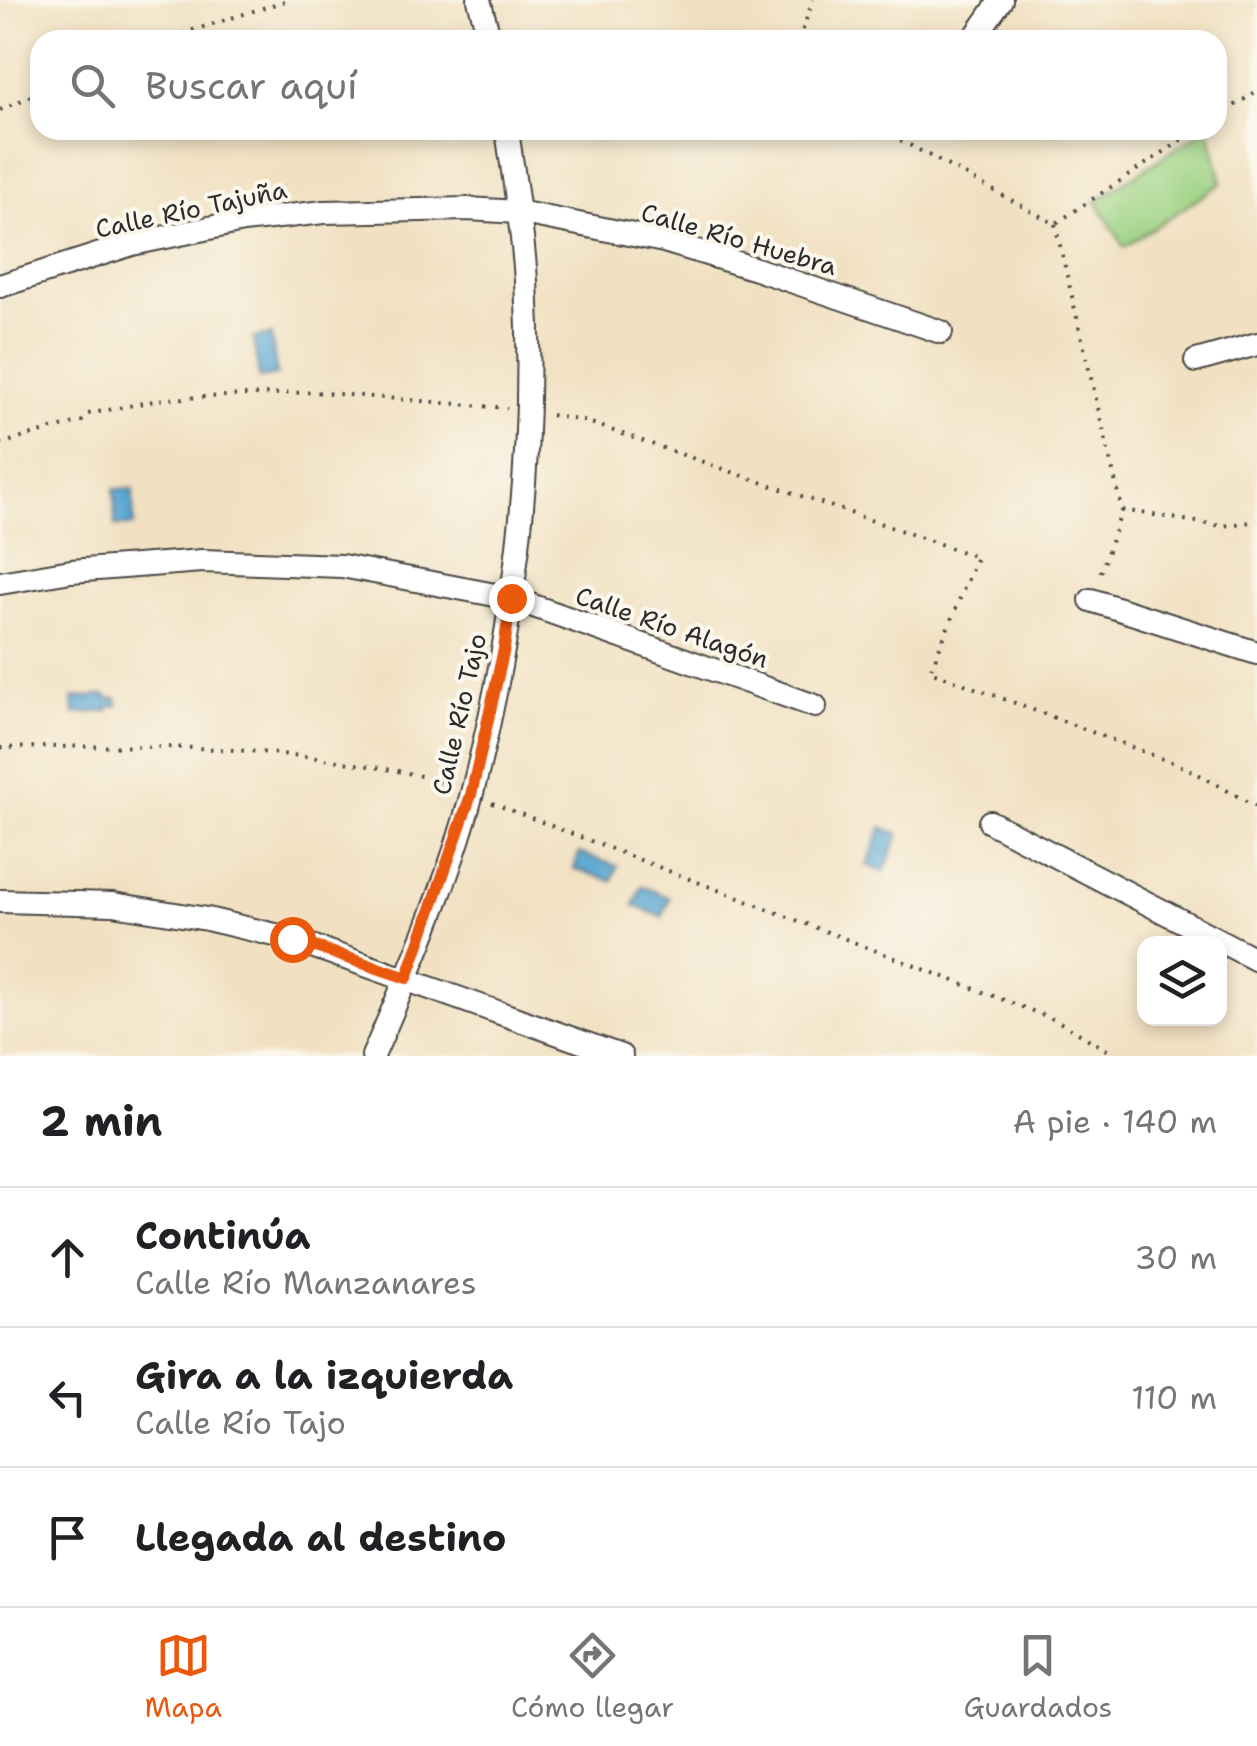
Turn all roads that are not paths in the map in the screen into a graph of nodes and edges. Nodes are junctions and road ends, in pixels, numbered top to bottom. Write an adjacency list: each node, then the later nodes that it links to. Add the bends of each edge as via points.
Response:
1 (479, 0): 3 (street)
2 (1001, 0): 4 (street)
3 (487, 30)
4 (980, 30)
5 (508, 140): 6 (street, Calle Río Tajo)
6 (518, 212): 7 (street, Calle Río Tajuña, via 324,212 242,221 132,244); 8 (street, Calle Río Huebra, via 664,241); 12 (street, Calle Río Tajo, via 527,411)
7 (0, 286)
8 (940, 332)
9 (1257, 344): 10 (street)
10 (1196, 360)
11 (0, 583): 12 (street, Calle Río Alagón, via 71,570 202,561 342,566)
12 (511, 598): 15 (street, Calle Río Alagón); 19 (street, Calle Río Tajo, via 471,795)
13 (1091, 600): 14 (street)
14 (1257, 653)
15 (815, 706)
16 (990, 822): 18 (street)
17 (0, 901): 19 (street, via 113,904 207,918)
18 (1257, 960)
19 (407, 978): 20 (street, Calle Río Tajo); 21 (street)
20 (372, 1056)
21 (622, 1056)

